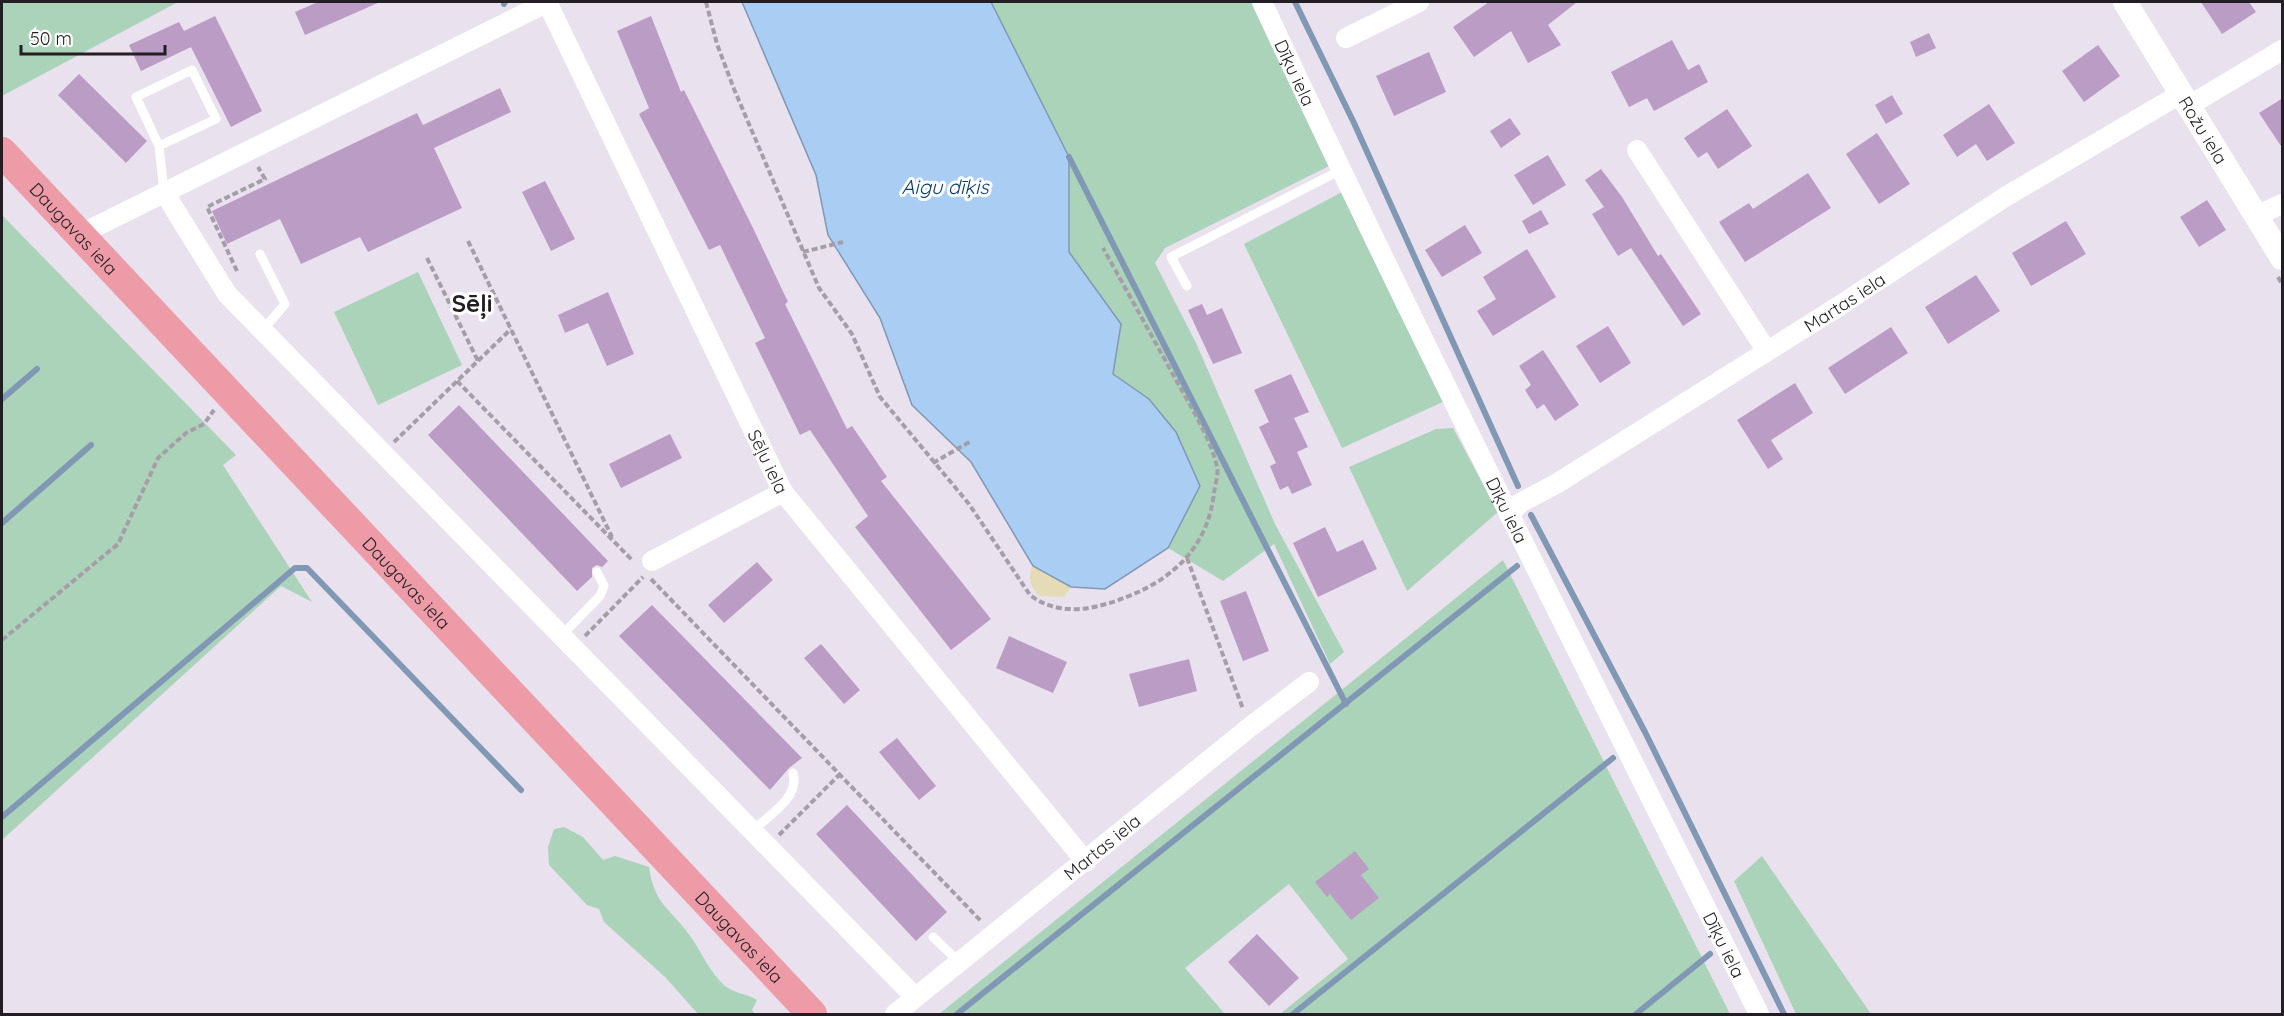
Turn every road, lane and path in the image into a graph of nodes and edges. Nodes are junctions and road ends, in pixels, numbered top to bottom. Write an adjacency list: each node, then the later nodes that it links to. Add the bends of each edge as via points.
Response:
1 (548, 2): 11 (street); 36 (street, Sēļu iela)
2 (706, 2): 21 (path, via 731,80)
3 (1262, 2): 13 (street, Dīķu iela)
4 (1419, 2): 6 (street)
5 (2125, 2): 8 (street, Rožu iela)
6 (1346, 38)
7 (2283, 50): 8 (street, Martas iela)
8 (2186, 99): 16 (street, Rožu iela); 29 (street, Martas iela, via 2005,197)
9 (159, 146): 9 (lane, via 216,119 192,70 136,97); 14 (lane)
10 (1637, 150): 29 (street)
11 (249, 151): 14 (street); 25 (path, via 265,179 207,207)
12 (2, 152): 17 (main road, Daugavas iela)
13 (1341, 170): 26 (lane, via 1172,257); 37 (street, Dīķu iela)
14 (164, 192): 17 (street); 28 (street, via 227,294)
15 (2283, 204): 16 (street)
16 (2256, 216): 24 (street, Rožu iela)
17 (81, 234): 32 (main road, Daugavas iela)
18 (468, 241): 27 (path)
19 (843, 242): 21 (path)
20 (1103, 248): 39 (path, via 1194,412 1218,468 1212,516)
21 (802, 252): 35 (path, via 819,288 852,334 880,397)
22 (260, 254): 28 (lane, via 285,304)
23 (427, 258): 30 (path)
24 (2283, 258)
25 (241, 280)
26 (1186, 286)
27 (511, 329): 30 (path); 38 (path)
28 (263, 330): 42 (street)
29 (1766, 350): 37 (street, Martas iela, via 1520,503)
30 (478, 361): 31 (path)
31 (457, 381): 34 (path); 38 (path)
32 (228, 391): 44 (path, via 204,424 186,433 158,458 118,544); 56 (main road, Daugavas iela)
33 (971, 441): 35 (path)
34 (394, 442)
35 (933, 463): 39 (path, via 969,504 1012,571 1039,602 1071,609 1097,607 1142,591 1173,572)
36 (783, 492): 40 (street); 51 (street, Sēļu iela)
37 (1509, 515): 58 (street, Dīķu iela)
38 (614, 542): 40 (path)
39 (1186, 558): 46 (path)
40 (645, 564)
41 (597, 572): 42 (lane, via 604,586 600,596)
42 (561, 636): 49 (street)
43 (584, 636): 48 (path, via 646,574)
44 (2, 640)
45 (1309, 682): 46 (street, Martas iela)
46 (1250, 727): 51 (street, Martas iela)
47 (793, 772): 49 (lane, via 796,783 792,794)
48 (841, 773): 50 (path); 52 (path)
49 (753, 831): 55 (street)
50 (778, 835)
51 (1086, 862): 52 (street, Martas iela)
52 (994, 934): 54 (street, Martas iela)
53 (933, 937): 54 (lane)
54 (959, 962): 55 (street, Martas iela)
55 (915, 997): 57 (street, Martas iela)
56 (812, 1014)
57 (895, 1014)
58 (1759, 1014)

